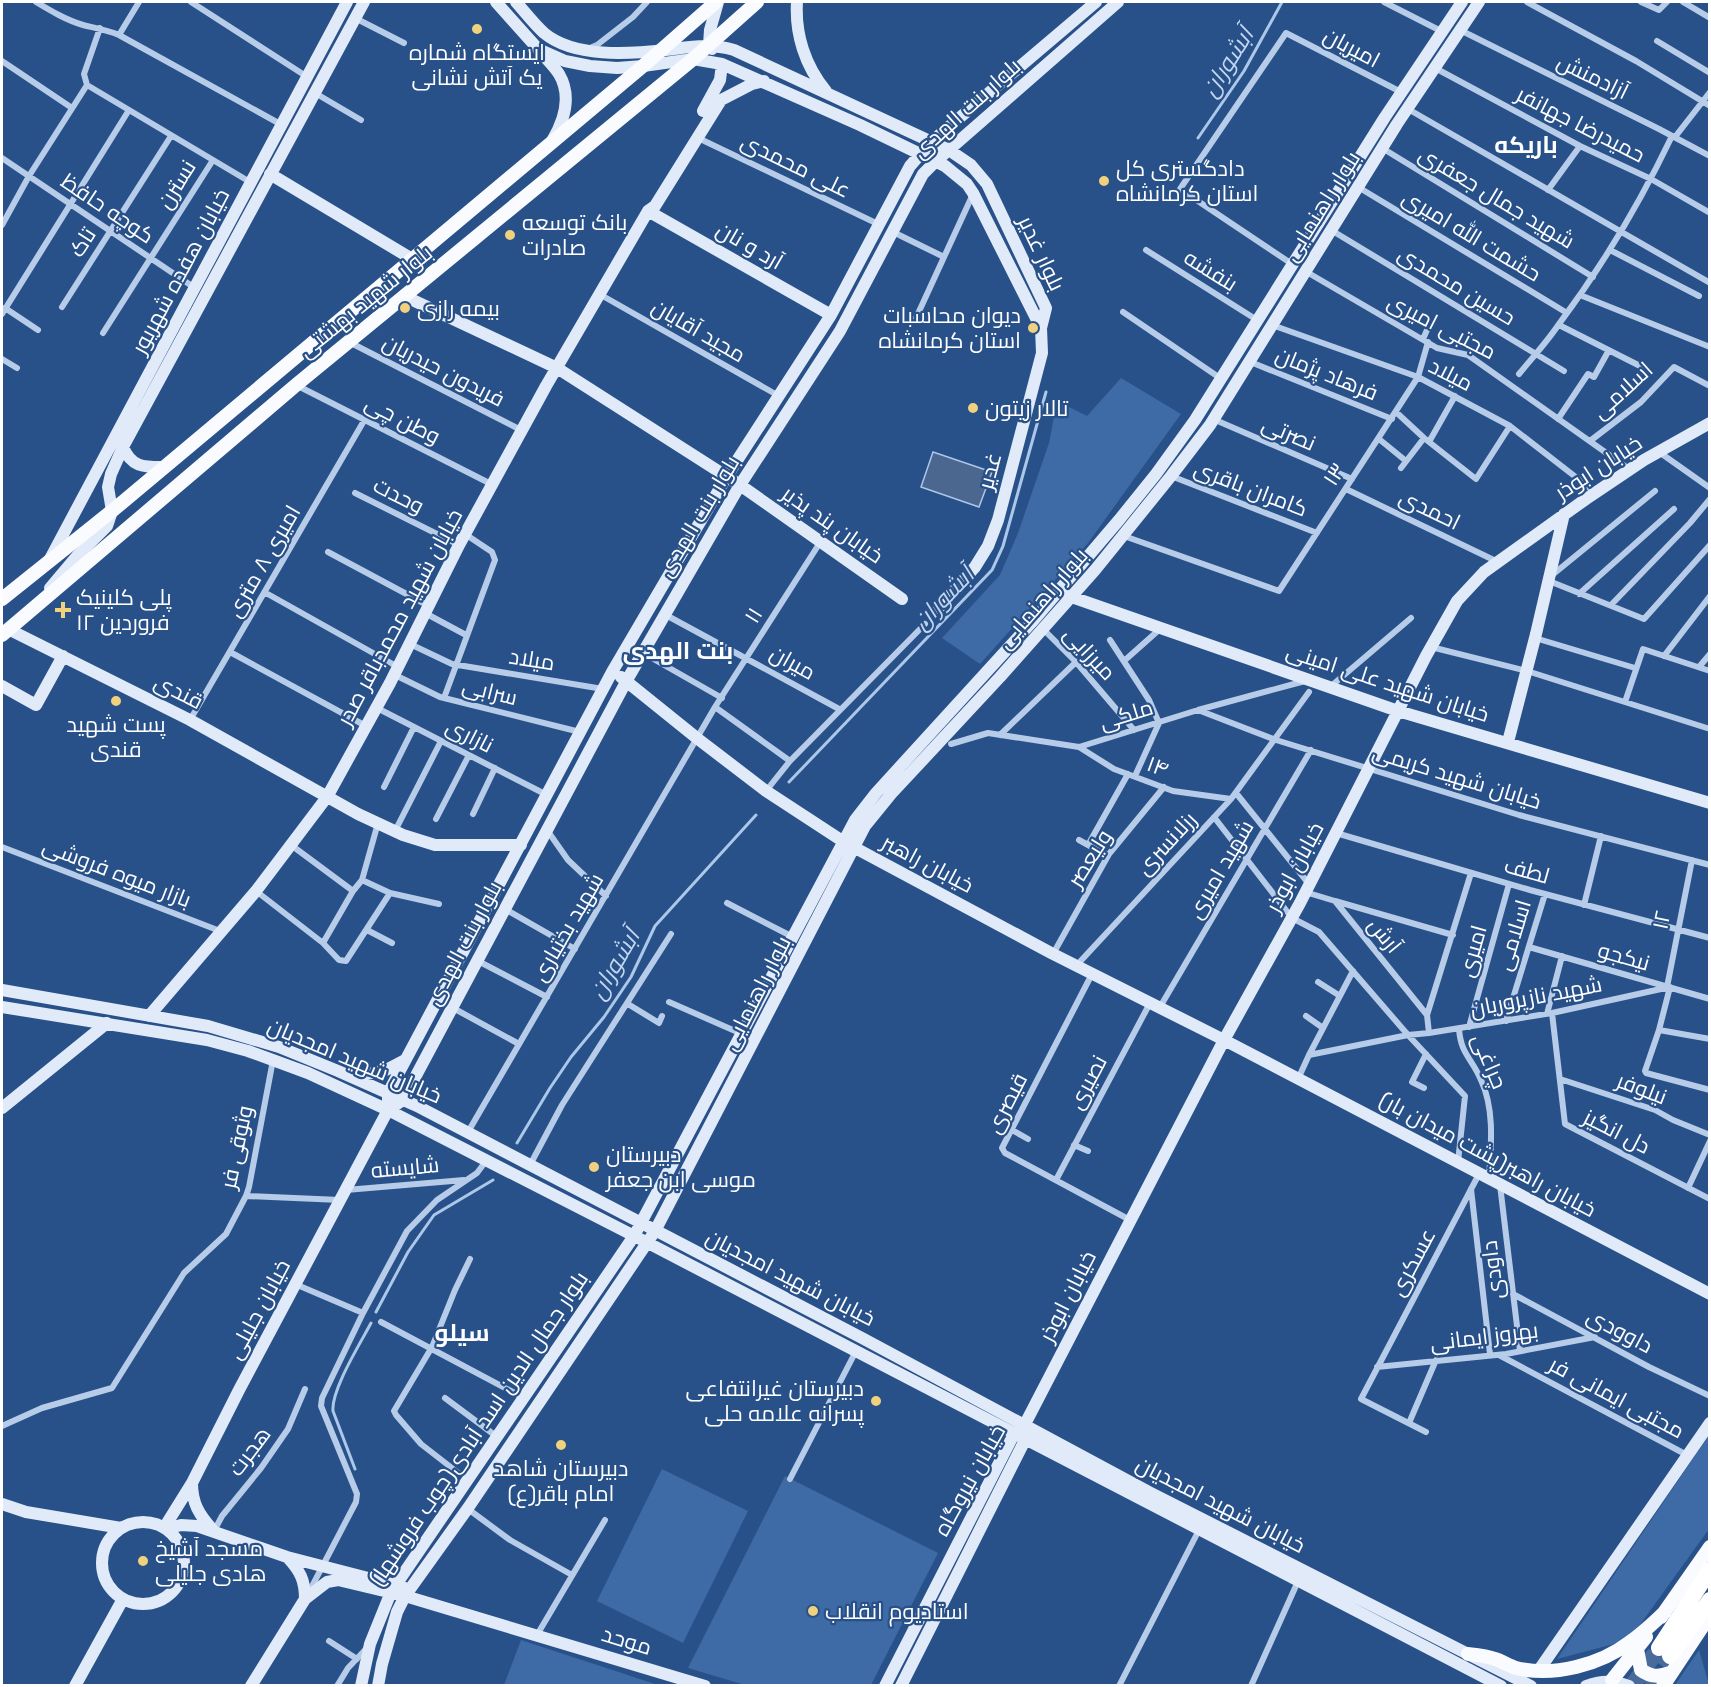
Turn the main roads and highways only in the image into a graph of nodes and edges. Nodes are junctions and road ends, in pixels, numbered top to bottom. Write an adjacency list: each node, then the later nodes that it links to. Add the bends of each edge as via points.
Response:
1 (347, 2): 41 (main road, خیابان هفده شهریور)
2 (364, 2): 27 (main road, خیابان هفده شهریور)
3 (496, 2): 13 (main road)
4 (516, 2): 14 (main road, بلوار غدیر, via 558,43 584,50)
5 (717, 2): 12 (main road); 14 (main road, بلوار شهید بهشتی)
6 (757, 2): 12 (main road, بلوار شهید بهشتی)
7 (797, 2): 19 (main road, via 802,49)
8 (1096, 2): 22 (main road, بلوار بنت الهدی)
9 (1118, 2): 24 (main road, بلوار بنت الهدی)
10 (1462, 2): 42 (main road, بلوار راهنمایی, via 1195,420 1119,520)
11 (1479, 2): 43 (main road, بلوار راهنمایی, via 1382,148 1213,419 1124,536)
12 (709, 45): 14 (main road, بلوار غدیر); 15 (main road, بلوار شهید بهشتی); 16 (main road); 19 (main road, بلوار غدیر, via 734,50)
13 (538, 49): 17 (main road, بلوار غدیر, via 582,65); 23 (main road, via 559,74 566,98 559,130)
14 (661, 50): 17 (main road, بلوار شهید بهشتی)
15 (693, 59): 16 (main road, بلوار غدیر); 17 (main road, بلوار غدیر); 21 (main road, بلوار شهید بهشتی)
16 (722, 64): 18 (main road, بلوار غدیر); 28 (main road, خیابان شهید محمدباقر صدر, via 713,95 648,202)
17 (643, 66): 20 (main road, بلوار شهید بهشتی)
18 (765, 81): 25 (main road, بلوار غدیر); 28 (main road, خیابان شهید محمدباقر صدر, via 721,100 655,206)
19 (828, 94): 22 (main road, بلوار غدیر)
20 (593, 108): 21 (main road, via 604,116); 23 (main road, بلوار شهید بهشتی)
21 (608, 128): 30 (main road, بلوار شهید بهشتی)
22 (932, 142): 24 (main road, بلوار غدیر); 25 (main road, بلوار بنت الهدی)
23 (551, 143): 29 (main road, بلوار شهید بهشتی)
24 (949, 150): 26 (main road, بلوار بنت الهدی); 32 (main road, بلوار غدیر, via 971,165 987,184 1046,308)
25 (919, 154): 26 (main road, بلوار غدیر); 31 (main road, بلوار بنت الهدی)
26 (935, 162): 32 (main road, بلوار غدیر, via 953,172 973,193); 38 (main road, بلوار بنت الهدی, via 923,174 840,331)
27 (270, 174): 29 (main road); 35 (main road, خیابان هفده شهریور)
28 (648, 211): 31 (main road, آرد و نان); 33 (main road, خیابان شهید محمدباقر صدر)
29 (412, 259): 36 (main road, بلوار شهید بهشتی)
30 (404, 296): 33 (main road, خیابان پند پذیر); 46 (main road, بلوار شهید بهشتی)
31 (831, 315): 37 (main road, بلوار بنت الهدی)
32 (1041, 328): 47 (main road, غدیر, via 1042,353 998,520 975,567)
33 (556, 368): 37 (main road, خیابان پند پذیر); 55 (main road, خیابان شهید محمدباقر صدر)
34 (1710, 423): 40 (main road, خیابان ابوذر)
35 (123, 447): 36 (main road, via 134,463); 39 (main road, خیابان هفده شهریور, via 108,487)
36 (164, 467): 39 (main road, بلوار شهید بهشتی)
37 (727, 476): 38 (main road, خیابان پند پذیر); 50 (main road, بلوار بنت الهدی)
38 (740, 484): 45 (main road, خیابان پند پذیر); 51 (main road, بلوار بنت الهدی)
39 (112, 511): 41 (main road, بلوار شهید بهشتی); 46 (main road, via 103,532 77,556)
40 (1564, 514): 53 (main road, خیابان ابوذر, via 1484,572 1457,602); 54 (main road)
41 (50, 560): 44 (main road, بلوار شهید بهشتی)
42 (1059, 590): 43 (main road, خیابان شهید علی امینی); 57 (main road, بلوار راهنمایی, via 876,794 855,820)
43 (1070, 598): 53 (main road, خیابان شهید علی امینی, via 1309,686 1329,687); 57 (main road, بلوار راهنمایی)
44 (2, 599)
45 (902, 599)
46 (34, 608): 48 (main road, بلوار شهید بهشتی)
47 (939, 608)
48 (5, 632): 49 (main road, قندی)
49 (63, 656): 52 (main road, via 36,705); 55 (main road, قندی, via 190,720)
50 (612, 672): 51 (main road, خیابان راهبر); 58 (main road, بلوار بنت الهدی)
51 (627, 680): 57 (main road, خیابان راهبر, via 766,790); 60 (main road, بلوار بنت الهدی)
52 (2, 686)
53 (1398, 711): 54 (main road, خیابان شهید علی امینی); 65 (main road, خیابان ابوذر, via 1292,918)
54 (1508, 742): 56 (main road, خیابان شهید علی امینی)
55 (327, 797): 58 (main road, قندی, via 378,824 435,844); 63 (main road, خیابان شهید محمدباقر صدر, via 256,891)
56 (1710, 802)
57 (849, 844): 65 (main road, خیابان راهبر); 73 (main road, بلوار راهنمایی, via 793,937); 74 (main road, بلوار راهنمایی)
58 (521, 845): 59 (main road, بلوار بنت الهدی)
59 (475, 932): 60 (main road); 67 (main road, بلوار بنت الهدی)
60 (489, 939): 70 (main road, بلوار بنت الهدی)
61 (2, 990): 63 (main road, خیابان شهید امجدیان)
62 (2, 1007): 64 (main road, خیابان شهید امجدیان)
63 (149, 1016): 68 (main road, خیابان شهید امجدیان, via 241,1035)
64 (107, 1023): 71 (main road); 72 (main road, خیابان شهید امجدیان, via 207,1040 273,1059)
65 (1224, 1040): 66 (main road, خیابان راهبر); 79 (main road, خیابان ابوذر)
66 (1247, 1052): 77 (main road, خیابان راهبر(پشت میدان بار))
67 (408, 1057): 68 (main road, via 386,1070); 69 (main road, بلوار بنت الهدی)
68 (354, 1077): 69 (main road, خیابان شهید امجدیان)
69 (388, 1093): 70 (main road, خیابان شهید امجدیان); 72 (main road)
70 (403, 1100): 72 (main road, بلوار بنت الهدی); 73 (main road, خیابان شهید امجدیان)
71 (2, 1108)
72 (388, 1110): 75 (main road, خیابان شهید امجدیان); 82 (main road, خیابان جلیلی)
73 (641, 1223): 74 (main road, خیابان شهید امجدیان); 75 (main road, بلوار راهنمایی)
74 (655, 1231): 76 (main road, بلوار راهنمایی); 79 (main road, خیابان شهید امجدیان)
75 (634, 1236): 76 (main road, خیابان شهید امجدیان); 91 (main road, بلوار جمال الدین اسد آبادی(چوب فروشها))
76 (648, 1243): 80 (main road, خیابان شهید امجدیان); 92 (main road, بلوار جمال الدین اسد آبادی(چوب فروشها))
77 (1710, 1294)
78 (1710, 1423): 100 (main road)
79 (1024, 1426): 80 (main road, خیابان نیروگاه); 81 (main road, خیابان نیروگاه); 84 (main road, خیابان شهید امجدیان)
80 (1014, 1434): 81 (main road, خیابان شهید امجدیان); 109 (main road, خیابان نیروگاه)
81 (1025, 1440): 84 (main road, خیابان شهید امجدیان); 110 (main road, خیابان نیروگاه)
82 (192, 1483): 86 (main road, خیابان جلیلی); 87 (main road, via 193,1502)
83 (2, 1504): 85 (main road, via 26,1512)
84 (1201, 1525): 99 (main road, خیابان شهید امجدیان, via 1303,1570); 101 (main road, خیابان شهید امجدیان, via 1298,1581)
85 (121, 1528): 86 (main road, via 144,1522); 93 (main road, via 105,1546 102,1570 113,1592)
86 (165, 1529): 87 (main road, via 189,1524); 93 (main road, via 182,1552 183,1570 177,1586 158,1601 140,1604)
87 (214, 1531): 89 (main road)
88 (1710, 1547): 96 (main road)
89 (287, 1557): 91 (main road); 94 (main road, via 304,1579)
90 (1710, 1570): 95 (highway, via 1664,1652)
91 (393, 1588): 92 (main road, موحد); 94 (main road, via 338,1580 327,1582); 106 (main road, بلوار جمال الدین اسد آبادی(چوب فروشها), via 370,1644)
92 (407, 1593): 107 (main road, بلوار جمال الدین اسد آبادی(چوب فروشها)); 108 (main road, موحد)
93 (123, 1599): 104 (main road)
94 (305, 1599): 105 (main road)
95 (1710, 1600)
96 (1665, 1612): 98 (main road); 100 (main road, via 1630,1643 1605,1657 1583,1666)
97 (1710, 1615): 102 (main road)
98 (1636, 1649): 102 (main road, via 1641,1670); 103 (main road)
99 (1468, 1654): 100 (main road, via 1493,1658 1516,1668); 113 (main road, خیابان شهید امجدیان)
100 (1539, 1670)
101 (1471, 1671): 111 (main road); 112 (main road, خیابان شهید امجدیان)
102 (1666, 1679)
103 (1612, 1680): 114 (main road); 115 (main road)
104 (75, 1686)
105 (251, 1686)
106 (361, 1686)
107 (378, 1686)
108 (705, 1686)
109 (885, 1686)
110 (902, 1686)
111 (1490, 1686)
112 (1502, 1686)
113 (1531, 1686)
114 (1586, 1686)
115 (1629, 1686)

